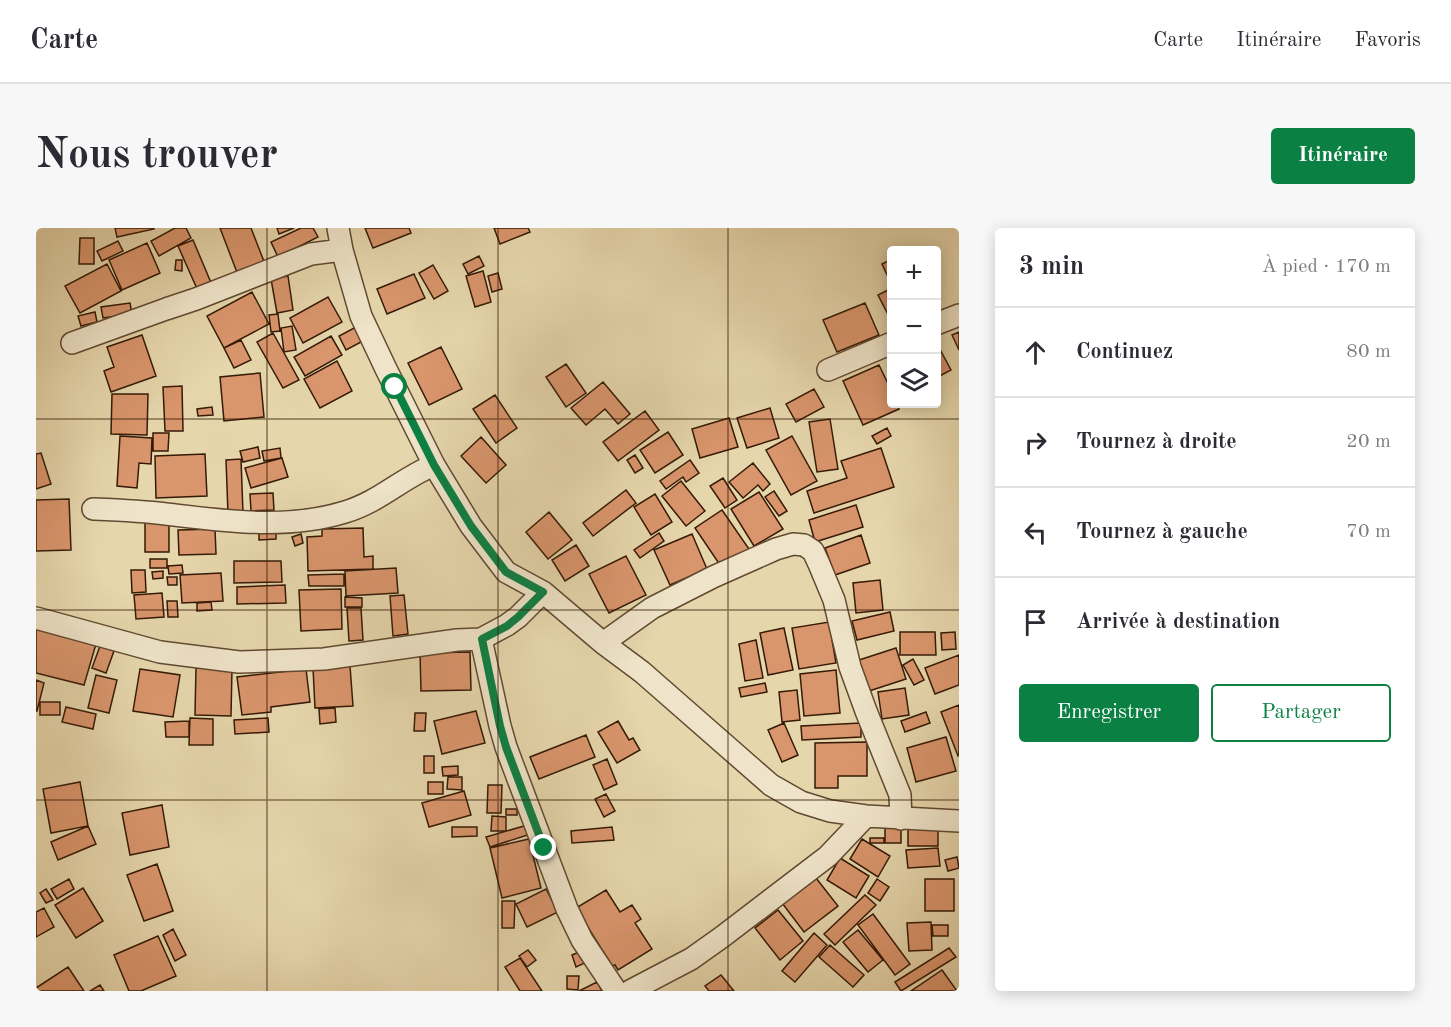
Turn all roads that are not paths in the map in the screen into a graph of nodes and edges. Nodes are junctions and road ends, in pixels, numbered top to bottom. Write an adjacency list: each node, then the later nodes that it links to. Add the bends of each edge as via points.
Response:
1 (338, 228): 2 (street)
2 (342, 249): 5 (street, via 310,254); 8 (street, via 361,316)
3 (959, 315): 4 (street)
4 (941, 322)
5 (72, 343)
6 (887, 345): 7 (street)
7 (828, 370)
8 (434, 465): 9 (street, via 369,503 307,520 241,522); 10 (street, via 471,526 506,572)
9 (93, 509)
10 (543, 592): 12 (street, via 507,626); 13 (street)
11 (36, 618): 12 (street, via 160,652 239,662 324,659)
12 (482, 639): 17 (street, via 506,747 567,909 582,940)
13 (603, 643): 14 (street, via 642,672 771,785 801,802); 15 (street, via 652,608 713,577 776,549 804,545 813,551 834,600 850,667 900,795)
14 (866, 816): 15 (street); 18 (street, via 828,856 722,937 691,959)
15 (901, 819): 16 (street)
16 (959, 821)
17 (616, 991)
18 (630, 991)

